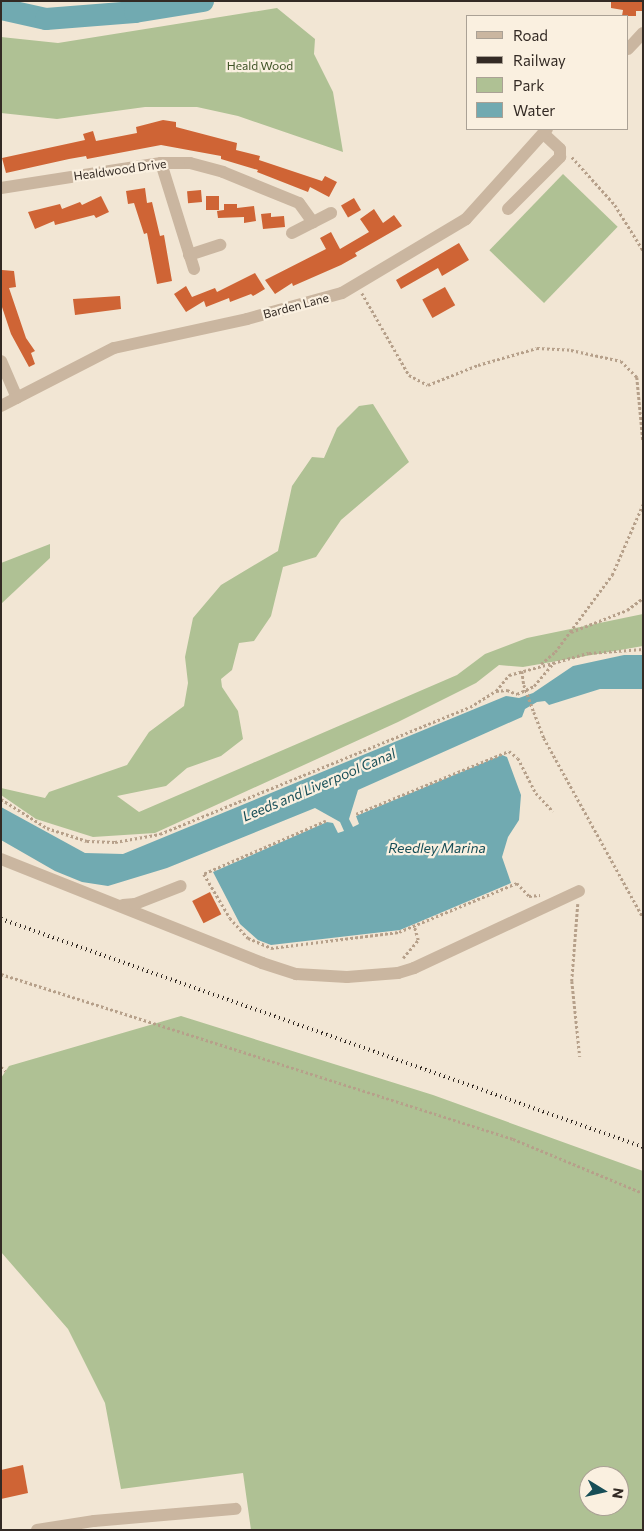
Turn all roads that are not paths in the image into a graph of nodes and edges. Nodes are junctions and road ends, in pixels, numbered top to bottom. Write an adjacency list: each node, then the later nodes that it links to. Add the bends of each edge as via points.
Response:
1 (643, 33): 2 (street)
2 (629, 48)
3 (545, 131): 6 (street, via 560,149 556,162); 14 (street, Barden Lane, via 466,219 342,293 246,319 114,348)
4 (161, 163): 5 (street, Healdwood Drive); 8 (street, Healdwood Drive, via 190,163 223,172 299,203); 11 (street)
5 (1, 188)
6 (508, 209)
7 (330, 213): 8 (street)
8 (313, 222): 9 (street)
9 (292, 232)
10 (220, 245): 11 (street)
11 (189, 255): 12 (street)
12 (194, 269)
13 (1, 361): 14 (street)
14 (17, 398): 15 (street, Barden Lane)
15 (1, 406)
16 (1, 859): 19 (street)
17 (181, 886): 19 (street, via 136,904)
18 (579, 897): 19 (street, via 441,958 389,974 347,977 296,974)
19 (120, 905)
20 (235, 1509): 21 (street, via 94,1521)
21 (38, 1530)

